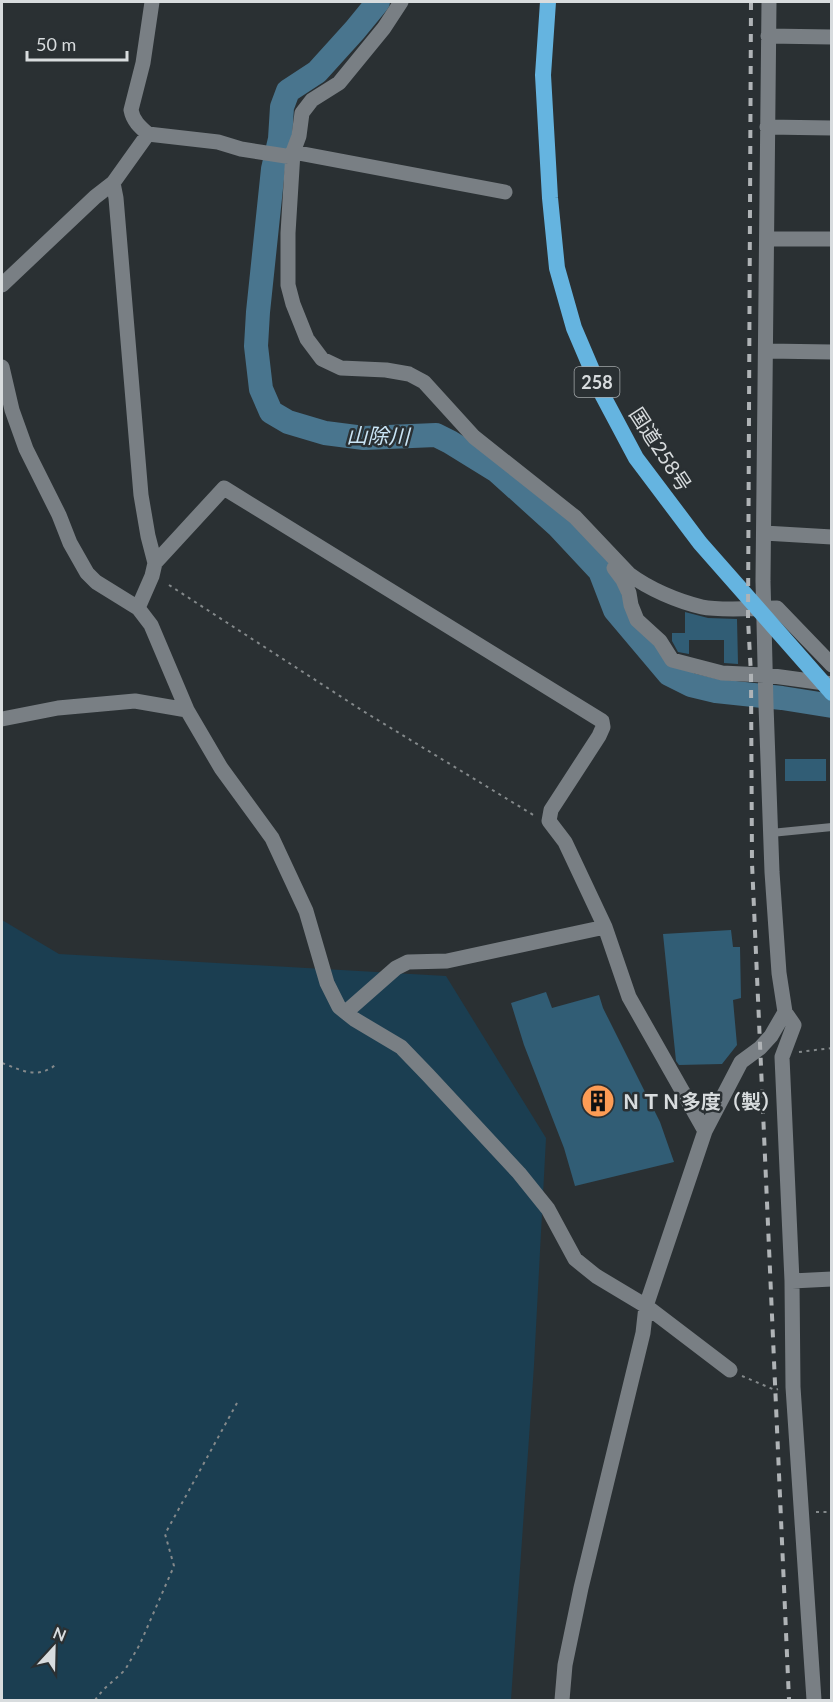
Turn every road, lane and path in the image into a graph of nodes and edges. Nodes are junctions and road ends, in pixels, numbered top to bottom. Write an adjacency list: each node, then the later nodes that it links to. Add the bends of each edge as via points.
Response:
1 (152, 2): 9 (street, via 131,110 132,117)
2 (401, 2): 10 (street, via 339,82 312,100 302,113)
3 (548, 2): 29 (highway, 国道258号 / 258, via 543,75 550,198 556,268 574,328 603,396 636,458 700,543)
4 (769, 2): 5 (street)
5 (768, 36): 6 (street); 7 (street)
6 (831, 37)
7 (767, 127): 8 (street); 13 (street)
8 (831, 128)
9 (148, 134): 10 (street); 11 (street)
10 (293, 154): 12 (street); 21 (street, via 288,285 307,339 322,359 341,368 386,370 409,374 424,382 474,437 574,517)
11 (113, 183): 15 (street); 22 (street, via 141,495)
12 (505, 192)
13 (767, 239): 14 (street); 16 (street)
14 (831, 239)
15 (2, 285)
16 (767, 351): 17 (street); 19 (street)
17 (831, 352)
18 (2, 368): 24 (street, via 26,449 79,560 96,582)
19 (764, 532): 20 (street); 25 (street)
20 (831, 537)
21 (600, 545): 25 (street, via 638,581 665,594 703,607); 27 (street, via 601,552 623,580 637,620 660,641 672,660)
22 (155, 562): 24 (street); 32 (street, via 224,488 602,721 599,736 551,810)
23 (169, 585): 32 (path, via 363,711)
24 (138, 608): 30 (street, via 151,625)
25 (765, 608): 26 (street, via 777,608); 27 (street)
26 (831, 665)
27 (766, 682): 28 (street); 34 (street)
28 (831, 684)
29 (831, 693)
30 (186, 710): 31 (street, via 135,701 58,708); 36 (street, via 221,768 272,838 306,911 327,983)
31 (2, 719)
32 (549, 821): 35 (street, via 565,842)
33 (831, 827): 34 (lane)
34 (771, 833): 37 (street, via 779,974)
35 (604, 927): 36 (street, via 447,961 408,962); 42 (street, via 629,997)
36 (346, 1012): 45 (street, via 401,1047 519,1173 548,1209 574,1259)
37 (785, 1012): 39 (street, via 794,1026); 42 (street, via 771,1036 741,1062)
38 (831, 1048): 39 (path)
39 (784, 1051): 44 (street)
40 (2, 1063): 41 (path, via 36,1074)
41 (58, 1063)
42 (705, 1131): 45 (street)
43 (831, 1279): 44 (street)
44 (792, 1281): 47 (street)
45 (646, 1306): 46 (street); 50 (street, via 581,1588 565,1665)
46 (730, 1370): 47 (path, via 775,1390)
47 (793, 1387): 51 (street)
48 (237, 1403): 49 (path, via 165,1534 174,1566 140,1644 125,1670)
49 (95, 1701)
50 (562, 1701)
51 (814, 1701)

